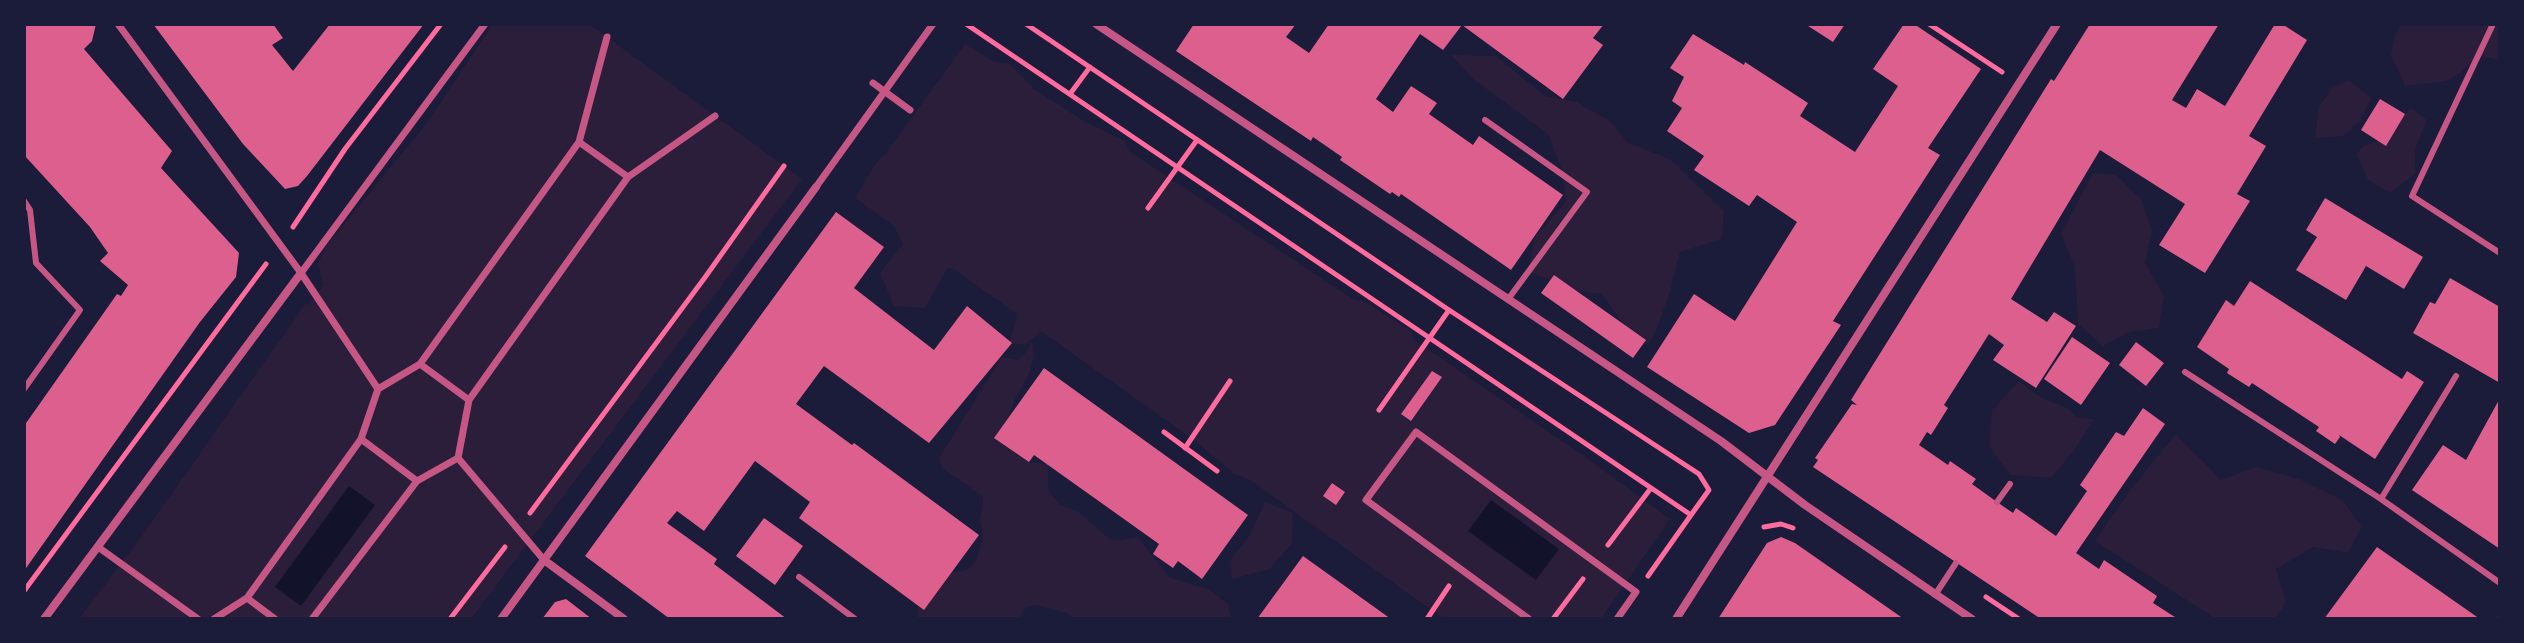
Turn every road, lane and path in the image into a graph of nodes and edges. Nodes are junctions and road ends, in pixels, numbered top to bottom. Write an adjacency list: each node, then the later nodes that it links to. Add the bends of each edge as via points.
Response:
1 (118, 24): 28 (street)
2 (441, 24): 28 (path, via 345,149)
3 (485, 24): 30 (street)
4 (933, 24): 15 (street)
5 (966, 24): 16 (path)
6 (1026, 24): 12 (path)
7 (1096, 24): 31 (street)
8 (1929, 24): 14 (path)
9 (2057, 24): 14 (street)
10 (2493, 24): 29 (lane, via 2412,196)
11 (607, 37): 21 (street)
12 (1090, 67): 16 (path); 20 (path)
13 (873, 83): 15 (street)
14 (2020, 83): 47 (street)
15 (884, 92): 17 (street); 25 (street)
16 (1070, 94): 23 (path)
17 (910, 110)
18 (715, 116): 24 (street)
19 (1485, 120): 31 (lane, via 1587,192)
20 (1197, 140): 23 (path); 32 (path)
21 (579, 142): 24 (street); 34 (street)
22 (784, 166): 54 (path)
23 (1177, 168): 27 (path); 33 (path)
24 (628, 177): 40 (street)
25 (816, 187): 57 (street)
26 (24, 201): 38 (lane, via 30,210 36,263 80,310)
27 (1148, 208)
28 (281, 245): 30 (street); 63 (path)
29 (2500, 253)
30 (301, 273): 39 (street); 56 (street)
31 (1509, 298): 47 (street)
32 (1449, 310): 33 (path); 52 (path, via 1699,474 1709,490)
33 (1430, 337): 41 (path); 52 (path)
34 (420, 364): 39 (street); 40 (street)
35 (2185, 372): 50 (lane)
36 (2456, 376): 50 (lane)
37 (1230, 381): 44 (path)
38 (24, 389)
39 (378, 389): 43 (street)
40 (469, 400): 45 (street)
41 (1379, 410)
42 (1164, 432): 44 (path)
43 (361, 439): 48 (street); 66 (street)
44 (1185, 448): 46 (path)
45 (458, 458): 48 (street); 54 (street)
46 (1217, 471)
47 (1769, 476): 65 (street); 79 (street)
48 (417, 481): 71 (street)
49 (2010, 484): 51 (lane)
50 (2381, 499): 62 (lane)
51 (1997, 502)
52 (1691, 515): 64 (path)
53 (1763, 527): 55 (path, via 1781,524)
54 (518, 529): 57 (street); 72 (path)
55 (1804, 535)
56 (98, 547): 67 (street); 68 (street)
57 (544, 560): 73 (street); 74 (street)
58 (1956, 563): 60 (lane)
59 (1461, 569): 64 (street, via 1366,500 1416,432); 76 (path); 77 (street)
60 (1950, 573): 65 (lane); 81 (path)
61 (799, 577): 75 (lane)
62 (2500, 583)
63 (24, 591)
64 (1636, 592): 78 (street)
65 (1935, 595): 80 (street)
66 (247, 598): 69 (street); 70 (street)
67 (44, 619)
68 (198, 619)
69 (214, 619)
70 (275, 619)
71 (312, 619)
72 (450, 619)
73 (501, 619)
74 (624, 619)
75 (855, 619)
76 (1427, 619)
77 (1529, 619)
78 (1617, 619)
79 (1676, 619)
80 (1972, 619)
81 (2019, 619)

